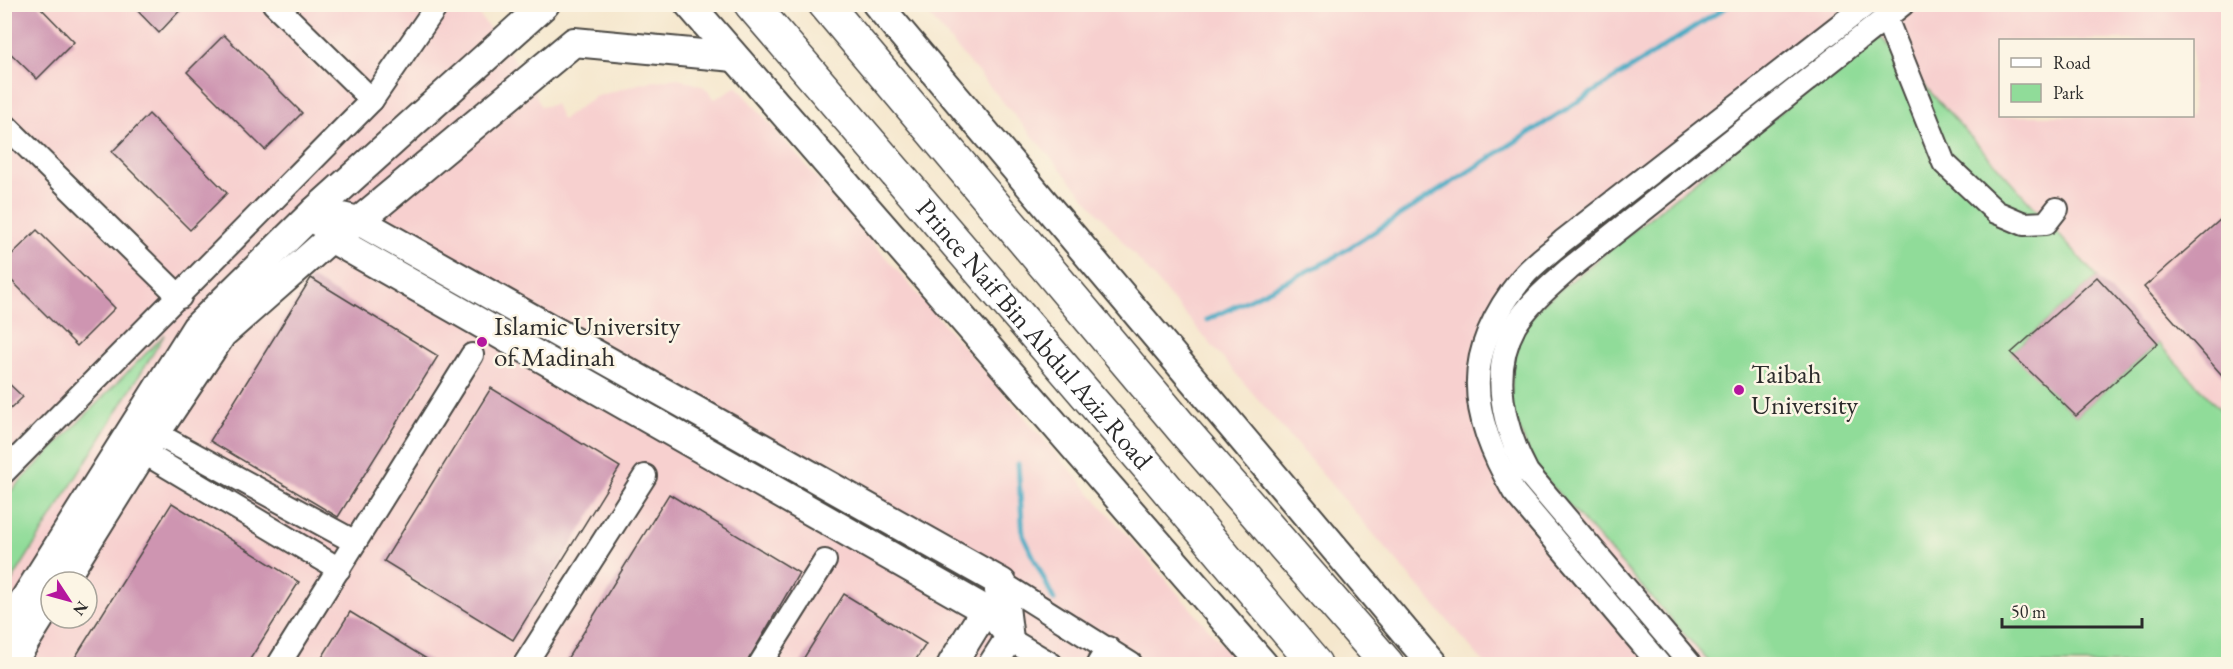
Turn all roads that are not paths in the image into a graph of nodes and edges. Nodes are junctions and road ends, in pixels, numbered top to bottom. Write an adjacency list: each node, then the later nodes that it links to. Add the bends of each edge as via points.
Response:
1 (274, 4): 11 (street)
2 (438, 4): 11 (street)
3 (689, 4): 10 (main road)
4 (751, 4): 41 (highway, Prince Naif Bin Abdul Aziz Road)
5 (825, 4): 42 (highway, Prince Naif Bin Abdul Aziz Road, via 1186,433)
6 (877, 4): 43 (main road)
7 (545, 6): 9 (main road); 14 (main road)
8 (1881, 10): 13 (street, via 1944,163 1996,212 2024,224 2046,223); 44 (street, via 1572,234 1524,276 1496,313 1482,352 1476,384 1482,428 1497,463 1514,492); 45 (street, via 1534,301 1515,327 1502,367 1505,416 1512,443 1527,472)
9 (574, 42): 10 (main road); 15 (main road)
10 (734, 57): 40 (main road)
11 (372, 100): 17 (street)
12 (4, 124): 17 (street)
13 (2057, 209)
14 (315, 211): 15 (main road); 16 (main road); 29 (main road, via 196,328)
15 (359, 221): 16 (main road); 26 (main road)
16 (331, 238): 19 (main road, via 222,334); 27 (main road)
17 (180, 297): 20 (street)
18 (472, 355): 22 (street)
19 (148, 442): 22 (street); 24 (street); 25 (main road)
20 (4, 472)
21 (645, 476): 34 (street)
22 (355, 542): 24 (street)
23 (825, 561): 35 (street)
24 (339, 569): 33 (street)
25 (69, 570)
26 (1002, 583): 27 (street); 30 (main road); 31 (street)
27 (985, 610): 30 (street); 36 (main road)
28 (39, 622): 32 (main road)
29 (4, 632)
30 (1009, 639): 37 (main road); 38 (street)
31 (1105, 659): 39 (street)
32 (16, 663)
33 (279, 664)
34 (528, 664)
35 (760, 664)
36 (952, 664)
37 (993, 664)
38 (1051, 664)
39 (1131, 664)
40 (1263, 664)
41 (1315, 664)
42 (1387, 664)
43 (1432, 664)
44 (1659, 664)
45 (1690, 664)

